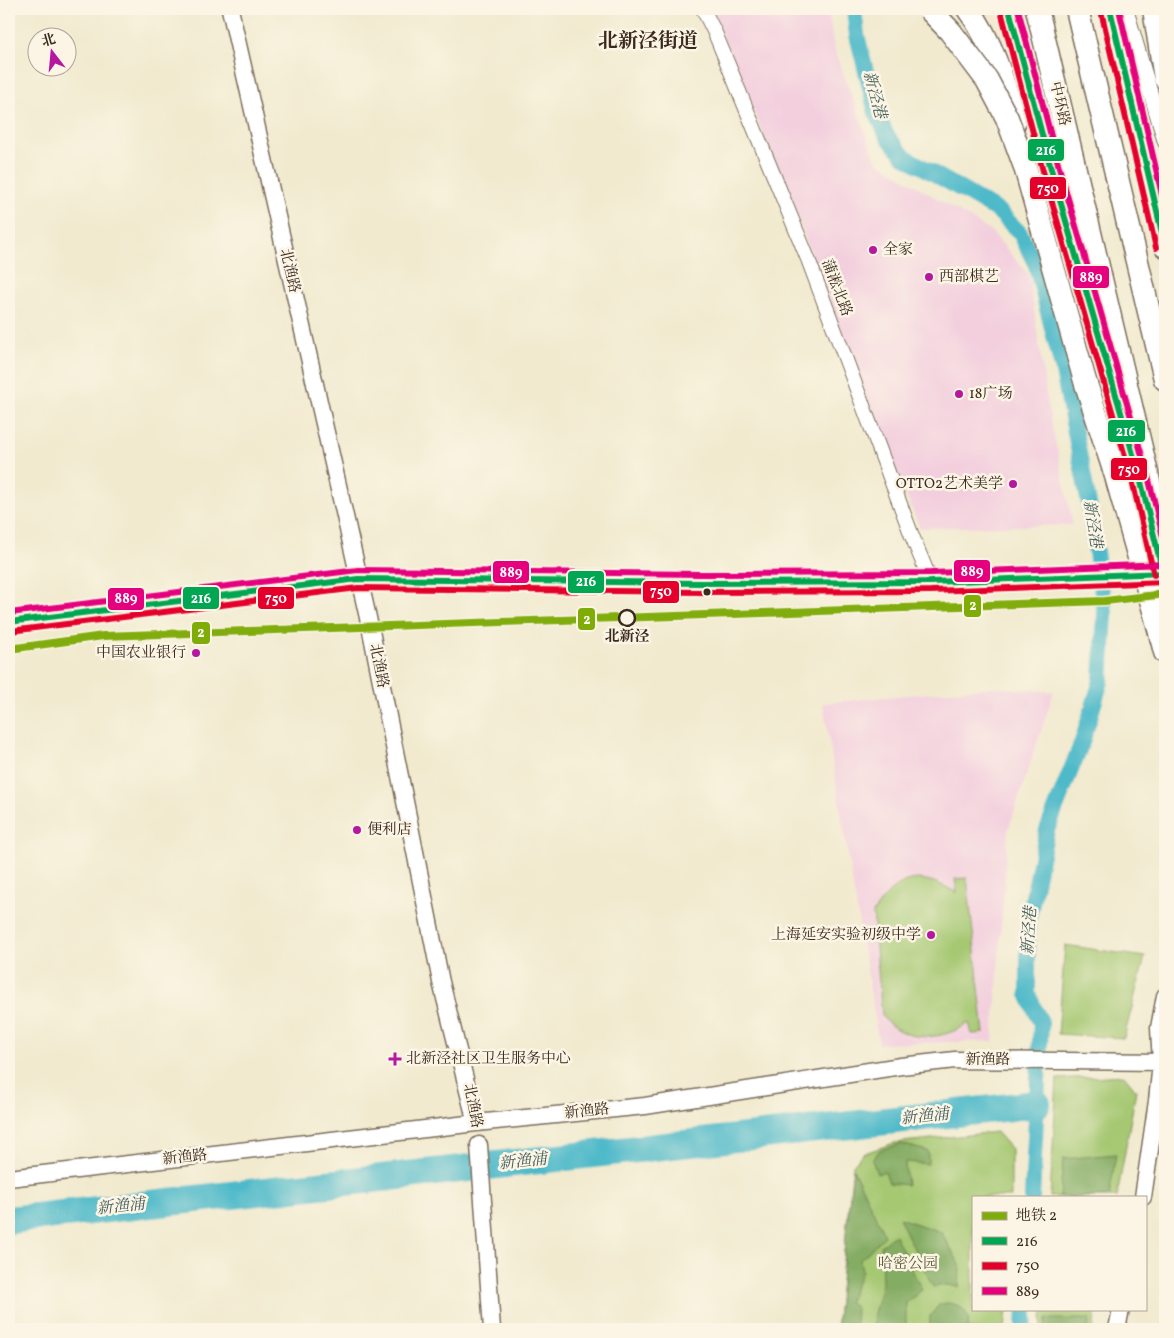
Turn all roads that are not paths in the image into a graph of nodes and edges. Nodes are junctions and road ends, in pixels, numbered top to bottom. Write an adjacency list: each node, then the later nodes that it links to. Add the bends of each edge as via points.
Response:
1 (230, 9): 20 (street, 北渔路)
2 (703, 9): 21 (street, 蒲淞北路, via 716,33 808,259)
3 (929, 9): 13 (highway, bridge, via 950,31 986,80 1008,118)
4 (968, 9): 13 (highway, bridge, via 1007,92)
5 (1009, 9): 16 (highway, via 1051,170)
6 (1037, 9): 17 (highway, 中环路)
7 (1077, 9): 15 (highway)
8 (1110, 9): 14 (highway)
9 (1126, 9): 12 (street)
10 (1154, 9): 11 (highway)
11 (1165, 78)
12 (1165, 142)
13 (1025, 167): 23 (highway, bridge)
14 (1165, 246)
15 (1165, 379)
16 (1141, 482): 18 (main road)
17 (1165, 549)
18 (1165, 576): 19 (main road)
19 (1074, 577): 21 (main road)
20 (358, 579): 21 (main road); 22 (main road); 26 (street, 北渔路, via 441,982)
21 (931, 582)
22 (9, 622)
23 (1165, 652)
24 (1165, 996): 25 (street, via 1160,1028)
25 (1163, 1063): 26 (street, 新渔路, via 955,1060 673,1102); 29 (street)
26 (476, 1123): 27 (street, 北渔路); 28 (street, 新渔路)
27 (479, 1145): 31 (street, 北渔路)
28 (9, 1178)
29 (1143, 1196)
30 (1121, 1310): 32 (street)
31 (492, 1329)
32 (1117, 1329)

